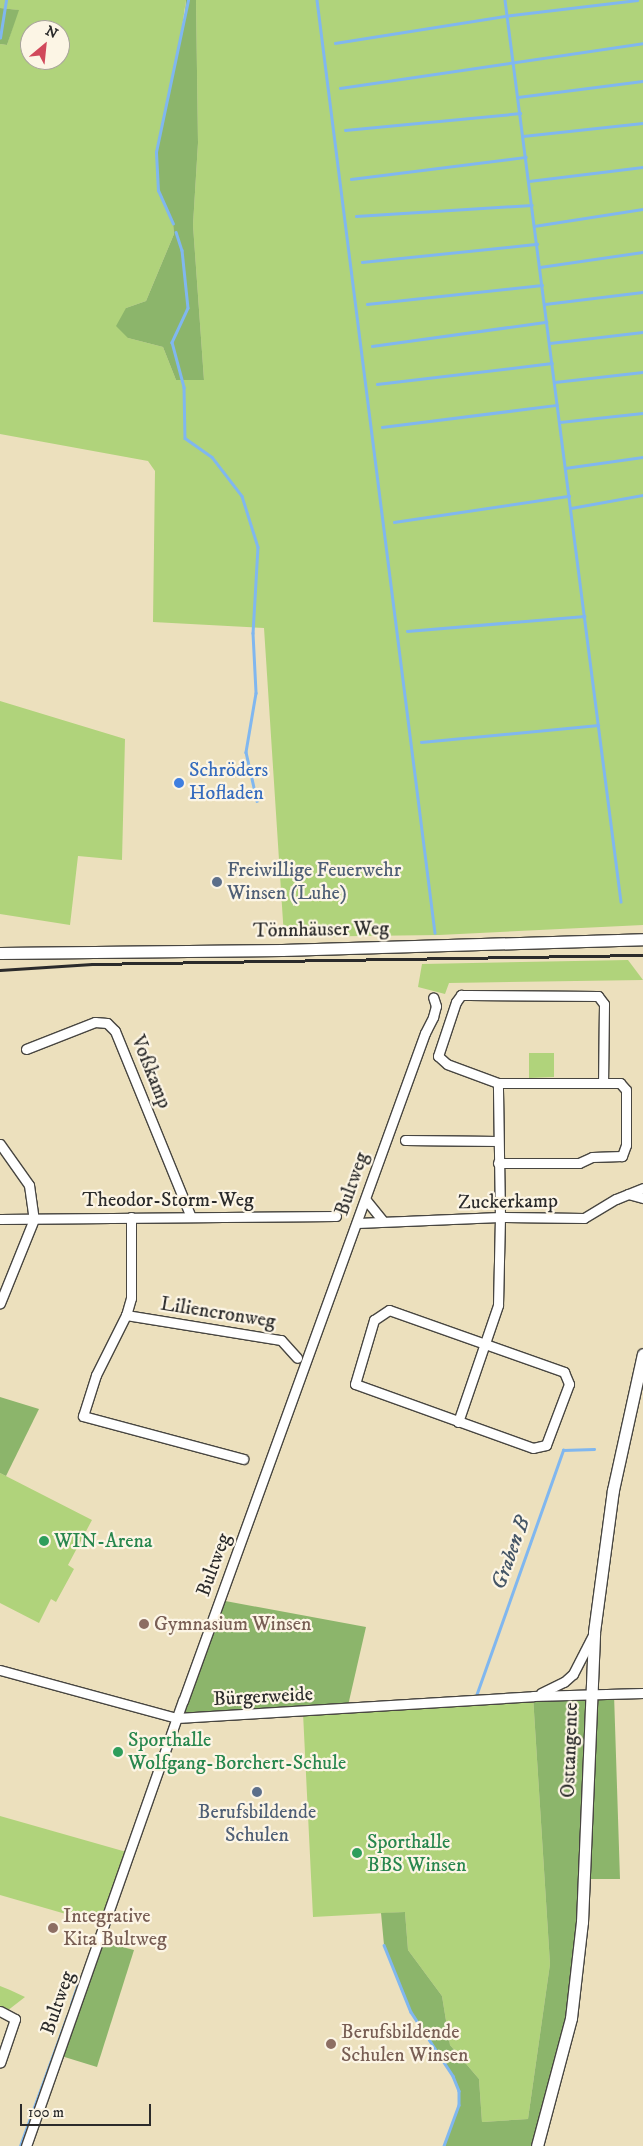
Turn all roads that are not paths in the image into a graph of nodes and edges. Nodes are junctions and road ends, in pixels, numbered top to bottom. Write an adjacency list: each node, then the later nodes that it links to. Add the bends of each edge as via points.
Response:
1 (643, 939): 2 (main road, Tönnhäuser Weg, via 282,950)
2 (0, 953)
3 (433, 997): 14 (street, Bultweg, via 436,1006 434,1017 422,1042)
4 (26, 1049): 17 (street, Voßkamp, via 95,1022 107,1023 115,1031)
5 (603, 1082): 6 (street); 6 (street, via 604,1004 598,996 461,996 438,1056 447,1064); 10 (street, via 620,1083 626,1090 626,1145 622,1156 592,1157 579,1163)
6 (498, 1083): 8 (street)
7 (405, 1140): 8 (street)
8 (498, 1141): 10 (street)
9 (0, 1144): 20 (street, via 29,1184)
10 (498, 1162): 18 (street)
11 (643, 1188): 12 (street, Zuckerkamp)
12 (628, 1194): 13 (street); 18 (street, Zuckerkamp, via 584,1218)
13 (643, 1198)
14 (366, 1200): 21 (street); 22 (street, Bultweg)
15 (336, 1216): 17 (street, Theodor-Storm-Weg)
16 (132, 1217): 17 (street, Theodor-Storm-Weg); 20 (street, Theodor-Storm-Weg); 24 (street, via 132,1272)
17 (191, 1217)
18 (500, 1217): 21 (street, Zuckerkamp); 25 (street, via 498,1305)
19 (0, 1219): 20 (street, Theodor-Storm-Weg)
20 (34, 1219): 23 (street)
21 (383, 1221): 22 (street, Zuckerkamp)
22 (357, 1223): 35 (street, Bultweg)
23 (0, 1304)
24 (126, 1315): 27 (street, Liliencronweg, via 280,1340); 29 (street, via 96,1375 83,1416)
25 (486, 1343): 28 (street); 28 (street, via 564,1372 569,1384 549,1440 541,1448); 28 (street, via 395,1311 382,1311 374,1320 355,1384)
26 (643, 1354): 30 (main road, Osttangente, via 612,1499)
27 (297, 1358)
28 (458, 1422)
29 (243, 1460)
30 (594, 1632): 33 (main road, Osttangente); 34 (street, Bürgerweide, via 573,1674 564,1682)
31 (0, 1670): 35 (street, Bürgerweide)
32 (643, 1693): 33 (street, Bürgerweide)
33 (590, 1694): 34 (street, Bürgerweide); 39 (main road, Osttangente, via 582,1922 571,2018)
34 (533, 1696): 35 (street, Bürgerweide)
35 (177, 1718): 38 (street, Bultweg)
36 (0, 2011): 37 (street, via 15,2019)
37 (0, 2063)
38 (26, 2146)
39 (536, 2146)

